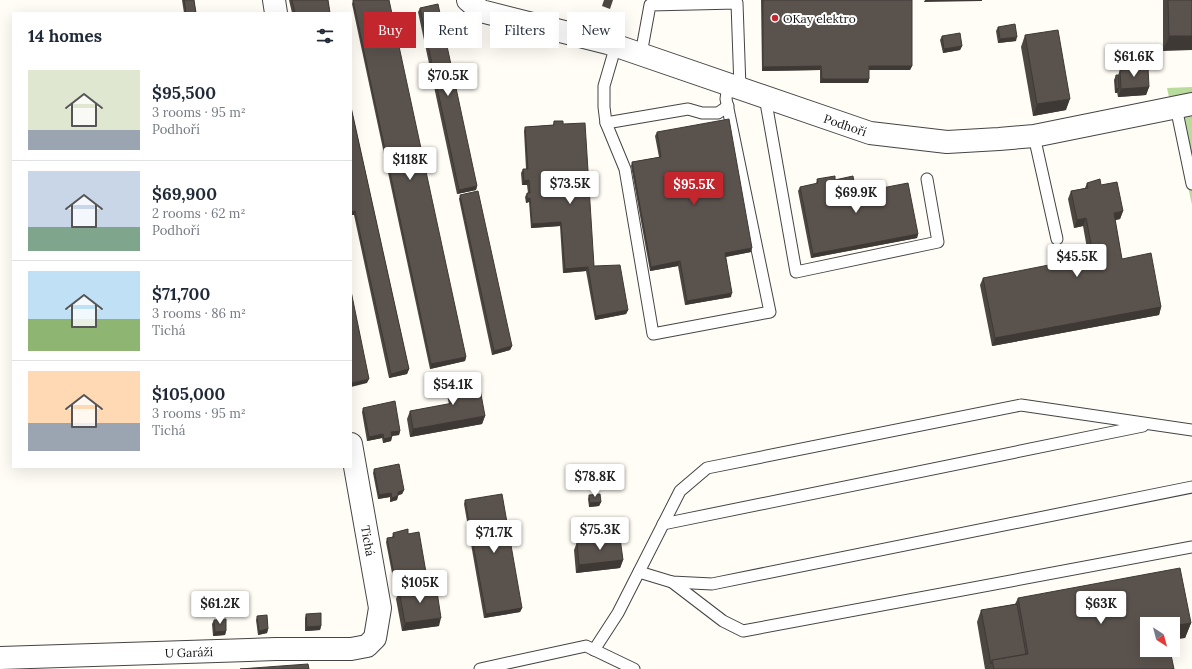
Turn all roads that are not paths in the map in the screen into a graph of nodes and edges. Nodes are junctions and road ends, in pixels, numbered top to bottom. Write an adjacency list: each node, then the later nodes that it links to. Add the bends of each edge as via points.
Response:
1 (274, 0): 4 (street)
2 (468, 0): 3 (street, Podhoří, via 481,11)
3 (508, 9): 5 (street, Podhoří)
4 (276, 12)
5 (567, 29)
6 (615, 48): 13 (lane, via 604,86)
7 (624, 48): 8 (street, Podhoří)
8 (641, 54): 9 (street, Podhoří); 9 (lane, via 650,5 737,3)
9 (734, 86): 10 (street, Podhoří); 12 (lane, via 726,98)
10 (764, 96): 14 (street, Podhoří, via 870,133 947,142); 15 (lane, via 796,272 938,242)
11 (1184, 105): 14 (street, Podhoří); 16 (lane)
12 (728, 106): 13 (lane, via 718,113 702,113 688,109); 13 (lane, via 770,312 653,334 625,169)
13 (606, 123)
14 (1034, 136): 17 (lane)
15 (927, 179)
16 (1192, 184)
17 (1057, 239)
18 (1151, 424): 19 (lane); 22 (lane); 22 (lane, via 1021,405 707,468 680,491)
19 (1192, 430)
20 (352, 450): 26 (street, Tichá, via 380,608)
21 (1192, 487): 25 (lane, via 712,584)
22 (663, 524): 24 (lane)
23 (1192, 547): 25 (lane, via 743,631 723,621)
24 (639, 572): 25 (lane); 27 (lane, via 618,613)
25 (672, 582)
26 (375, 638): 28 (street, U Garáží, via 366,646 351,649)
27 (594, 650): 29 (lane); 30 (lane, via 586,646)
28 (0, 658)
29 (629, 668)
30 (480, 669)

